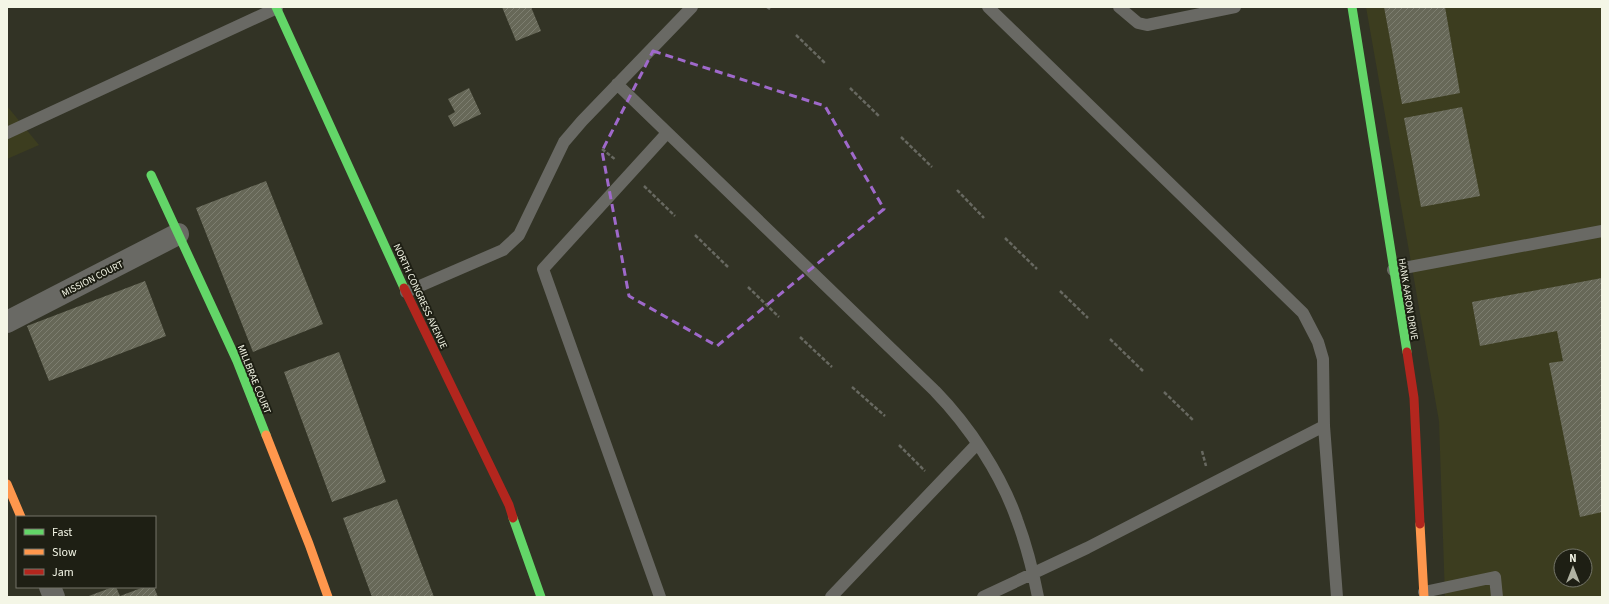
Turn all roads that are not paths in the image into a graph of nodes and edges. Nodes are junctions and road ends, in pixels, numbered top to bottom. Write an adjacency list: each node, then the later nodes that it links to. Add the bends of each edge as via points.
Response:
1 (692, 7): 7 (lane)
2 (988, 7): 16 (lane, via 1303,313 1318,342 1322,360)
3 (1119, 7): 4 (lane, via 1138,23 1147,25)
4 (1235, 7)
5 (1352, 7): 13 (street, HANK AARON DRIVE)
6 (277, 8): 8 (lane); 14 (street, NORTH CONGRESS AVENUE)
7 (617, 84): 9 (lane); 14 (lane, via 564,142 519,235 503,250)
8 (7, 133)
9 (667, 133): 17 (lane, via 935,391); 24 (lane, via 544,269)
10 (151, 175): 12 (street, MILLBRAE COURT)
11 (1602, 232): 13 (lane)
12 (178, 234): 15 (street, MISSION COURT); 22 (street, MILLBRAE COURT, via 237,361)
13 (1393, 270): 21 (street, HANK AARON DRIVE, via 1414,398)
14 (406, 292): 23 (street, NORTH CONGRESS AVENUE, via 509,505)
15 (7, 322)
16 (1324, 426): 20 (lane); 28 (lane)
17 (977, 444): 20 (lane, via 1017,519); 25 (lane)
18 (7, 484): 19 (street)
19 (21, 516)
20 (1033, 574): 26 (lane); 27 (lane)
21 (1424, 594): 29 (lane, via 1495,577)
22 (328, 597)
23 (541, 597)
24 (660, 597)
25 (831, 597)
26 (983, 597)
27 (1038, 597)
28 (1337, 597)
29 (1497, 597)

